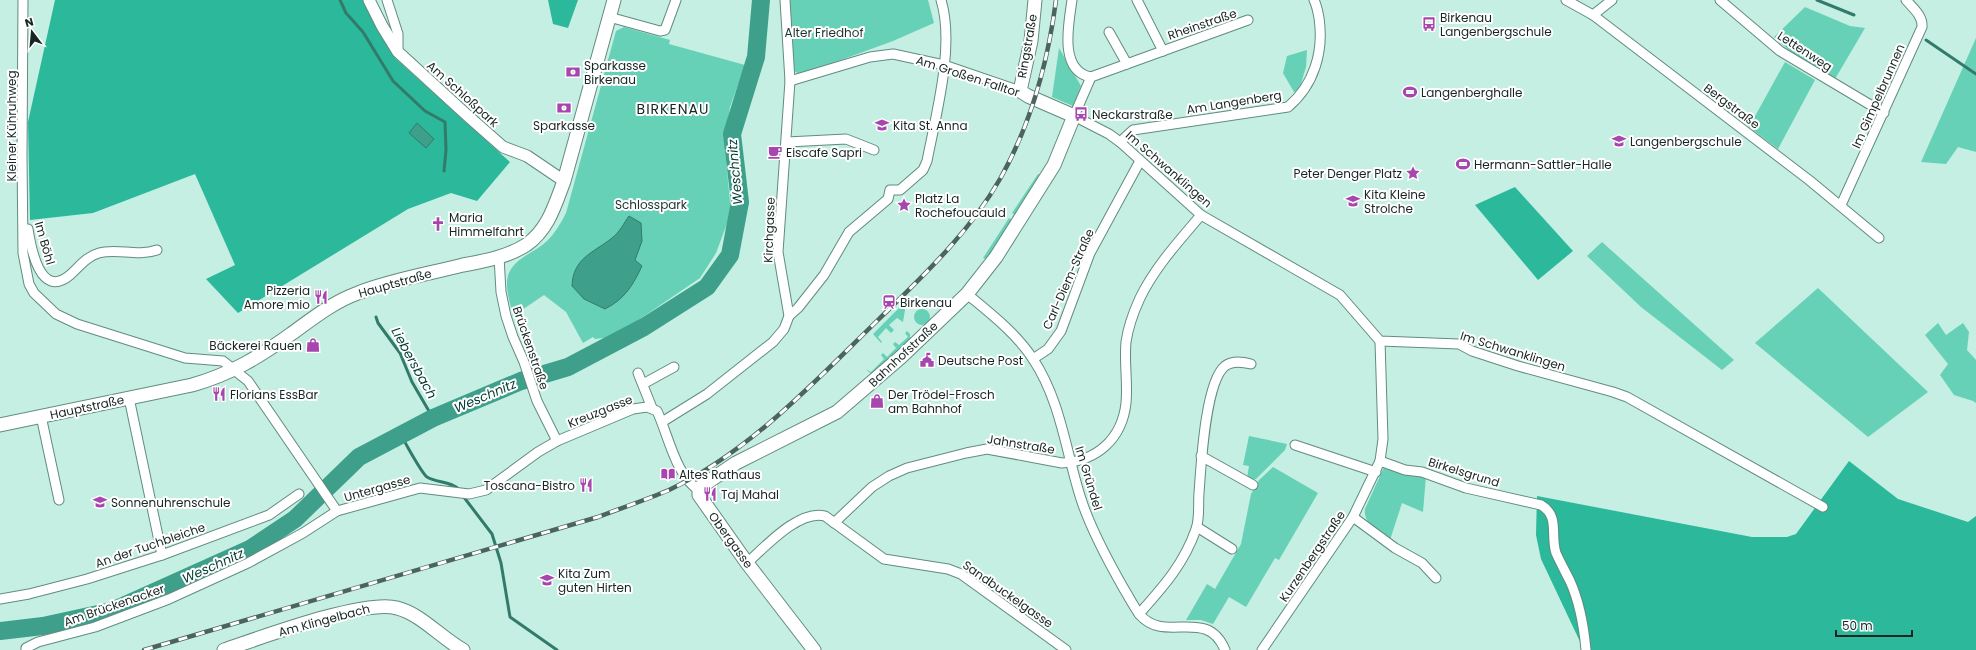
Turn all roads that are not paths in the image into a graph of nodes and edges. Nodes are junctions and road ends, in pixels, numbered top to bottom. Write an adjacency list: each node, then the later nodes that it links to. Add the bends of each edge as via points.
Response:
1 (23, 0): 35 (street, Kleiner Kühruhweg)
2 (369, 0): 21 (street, Am Schloßpark)
3 (387, 0): 21 (street, via 398,34)
4 (614, 0): 17 (main road, Hauptstraße)
5 (676, 0): 17 (street, via 665,30 660,31)
6 (785, 0): 25 (street, Kirchgasse)
7 (941, 0): 23 (street, via 945,20)
8 (1035, 0): 26 (main road, Ringstraße)
9 (1072, 0): 24 (street, via 1068,49 1077,69)
10 (1137, 0): 20 (street, Rheinstraße)
11 (1314, 0): 30 (street, Am Langenberg, via 1321,32 1317,66 1304,90 1288,107 1132,130)
12 (1566, 0): 16 (street, Bergstraße)
13 (1612, 0): 16 (street)
14 (1720, 0): 27 (street, Lettenweg, via 1780,51)
15 (1906, 0): 27 (street, Im Gimpelbrunnen, via 1922,19 1922,27)
16 (1593, 15): 34 (street, Bergstraße)
17 (609, 17): 33 (main road, Hauptstraße)
18 (1248, 20): 20 (street, Rheinstraße)
19 (1110, 32): 22 (street)
20 (1163, 50): 22 (street, Rheinstraße)
21 (398, 52): 33 (street, Am Schloßpark, via 503,147 528,156)
22 (1127, 64): 24 (street, Rheinstraße)
23 (944, 66): 25 (street, Am Großen Falltor, via 901,55 881,54); 26 (street, Am Großen Falltor); 41 (street, via 928,161 923,170 900,190 890,190 888,200 849,232 824,275)
24 (1091, 77): 28 (street)
25 (790, 81): 29 (street, Kirchgasse)
26 (1020, 91): 28 (main road, Am Großen Falltor)
27 (1884, 113): 34 (street, Im Gimpelbrunnen)
28 (1074, 116): 30 (street, Im Schwanklingen); 40 (main road, Bahnhofstraße, via 1054,165 996,257)
29 (787, 142): 31 (street, via 846,140); 41 (street, Kirchgasse, via 778,252)
30 (1120, 142): 32 (street, Im Schwanklingen)
31 (874, 150)
32 (1140, 161): 36 (street, Im Schwanklingen); 43 (street, Carl-Diem-Straße, via 1090,253 1061,331 1048,349)
33 (564, 181): 39 (main road, Hauptstraße, via 554,209 538,235 518,249)
34 (1842, 206): 37 (street, Bergstraße)
35 (24, 210): 38 (street, Im Böhl, via 31,245 40,271 45,278 52,281 67,277 98,253 113,251 145,254); 46 (street, Kleiner Kühruhweg, via 23,253 29,284 34,293 56,314 77,324 185,358 224,361)
36 (1201, 215): 42 (street, Im Schwanklingen, via 1340,295); 58 (street, Jahnstraße, via 1163,260 1140,299 1126,342 1126,403 1117,433 1104,448)
37 (1879, 238)
38 (157, 250)
39 (499, 257): 46 (main road, Hauptstraße, via 411,277 356,293 317,315); 54 (street, Brückenstraße, via 501,292 513,338 537,401)
40 (967, 294): 43 (street, Im Gründel, via 1005,325); 61 (main road, Bahnhofstraße, via 901,357 837,412 736,464)
41 (789, 316): 52 (street, via 784,329 773,342 700,399)
42 (1380, 341): 57 (street, Kurzenbergstraße, via 1383,439); 64 (street, Im Schwanklingen, via 1459,344 1472,351 1518,366 1627,397)
43 (1034, 359): 58 (street, Im Gründel, via 1053,399)
44 (1251, 364): 56 (street, via 1239,361 1225,366 1217,378 1211,395)
45 (674, 367): 48 (street, Kreuzgasse)
46 (236, 370): 49 (main road, Hauptstraße, via 192,385); 65 (street, Untergasse, via 248,381)
47 (638, 373): 48 (street, Kreuzgasse)
48 (643, 384): 50 (street, Kreuzgasse)
49 (129, 398): 51 (main road, Hauptstraße); 70 (street)
50 (652, 408): 52 (street, Kreuzgasse); 54 (street, Kreuzgasse, via 633,409)
51 (41, 416): 53 (main road, Hauptstraße); 63 (street)
52 (662, 422): 61 (street, Obergasse, via 674,456 694,487)
53 (0, 425)
54 (557, 441): 65 (street, Untergasse, via 486,490 468,494 420,488)
55 (1295, 445): 59 (street)
56 (1201, 456): 60 (street); 68 (street)
57 (1380, 461): 59 (street, Kurzenbergstraße); 82 (street, Birkelsgrund, via 1405,470 1422,472 1466,488 1541,505 1549,510 1554,521 1556,552 1575,596)
58 (1072, 462): 67 (street, Jahnstraße, via 1051,462 987,449 958,454 907,468 889,476 872,487); 74 (street, Im Gründel, via 1081,500 1096,534)
59 (1376, 472): 66 (street, Kurzenbergstraße)
60 (1253, 485)
61 (699, 490): 71 (main road, Obergasse, via 699,495)
62 (300, 494): 70 (street, An der Tuchbleiche, via 269,515)
63 (60, 500)
64 (1823, 507)
65 (337, 511): 75 (street, Am Brückenacker, via 248,563 95,627 38,642)
66 (1354, 517): 72 (street, via 1395,548 1422,563); 81 (street, Kurzenbergstraße)
67 (834, 523): 71 (street, Sandbuckelgasse, via 821,515 800,520); 79 (street, Sandbuckelgasse, via 884,559 948,569 961,574)
68 (1197, 527): 69 (street); 74 (street, via 1174,574)
69 (1232, 549)
70 (162, 555): 73 (street, An der Tuchbleiche, via 29,594)
71 (747, 563): 78 (main road, Obergasse)
72 (1436, 578)
73 (0, 599)
74 (1139, 614): 80 (street, Im Gründel, via 1153,624 1176,628 1202,627 1216,634)
75 (26, 650)
76 (224, 650): 77 (main road, Am Klingelbach, via 372,606 398,608)
77 (463, 650)
78 (814, 650)
79 (1066, 650)
80 (1225, 650)
81 (1262, 650)
82 (1586, 650)

